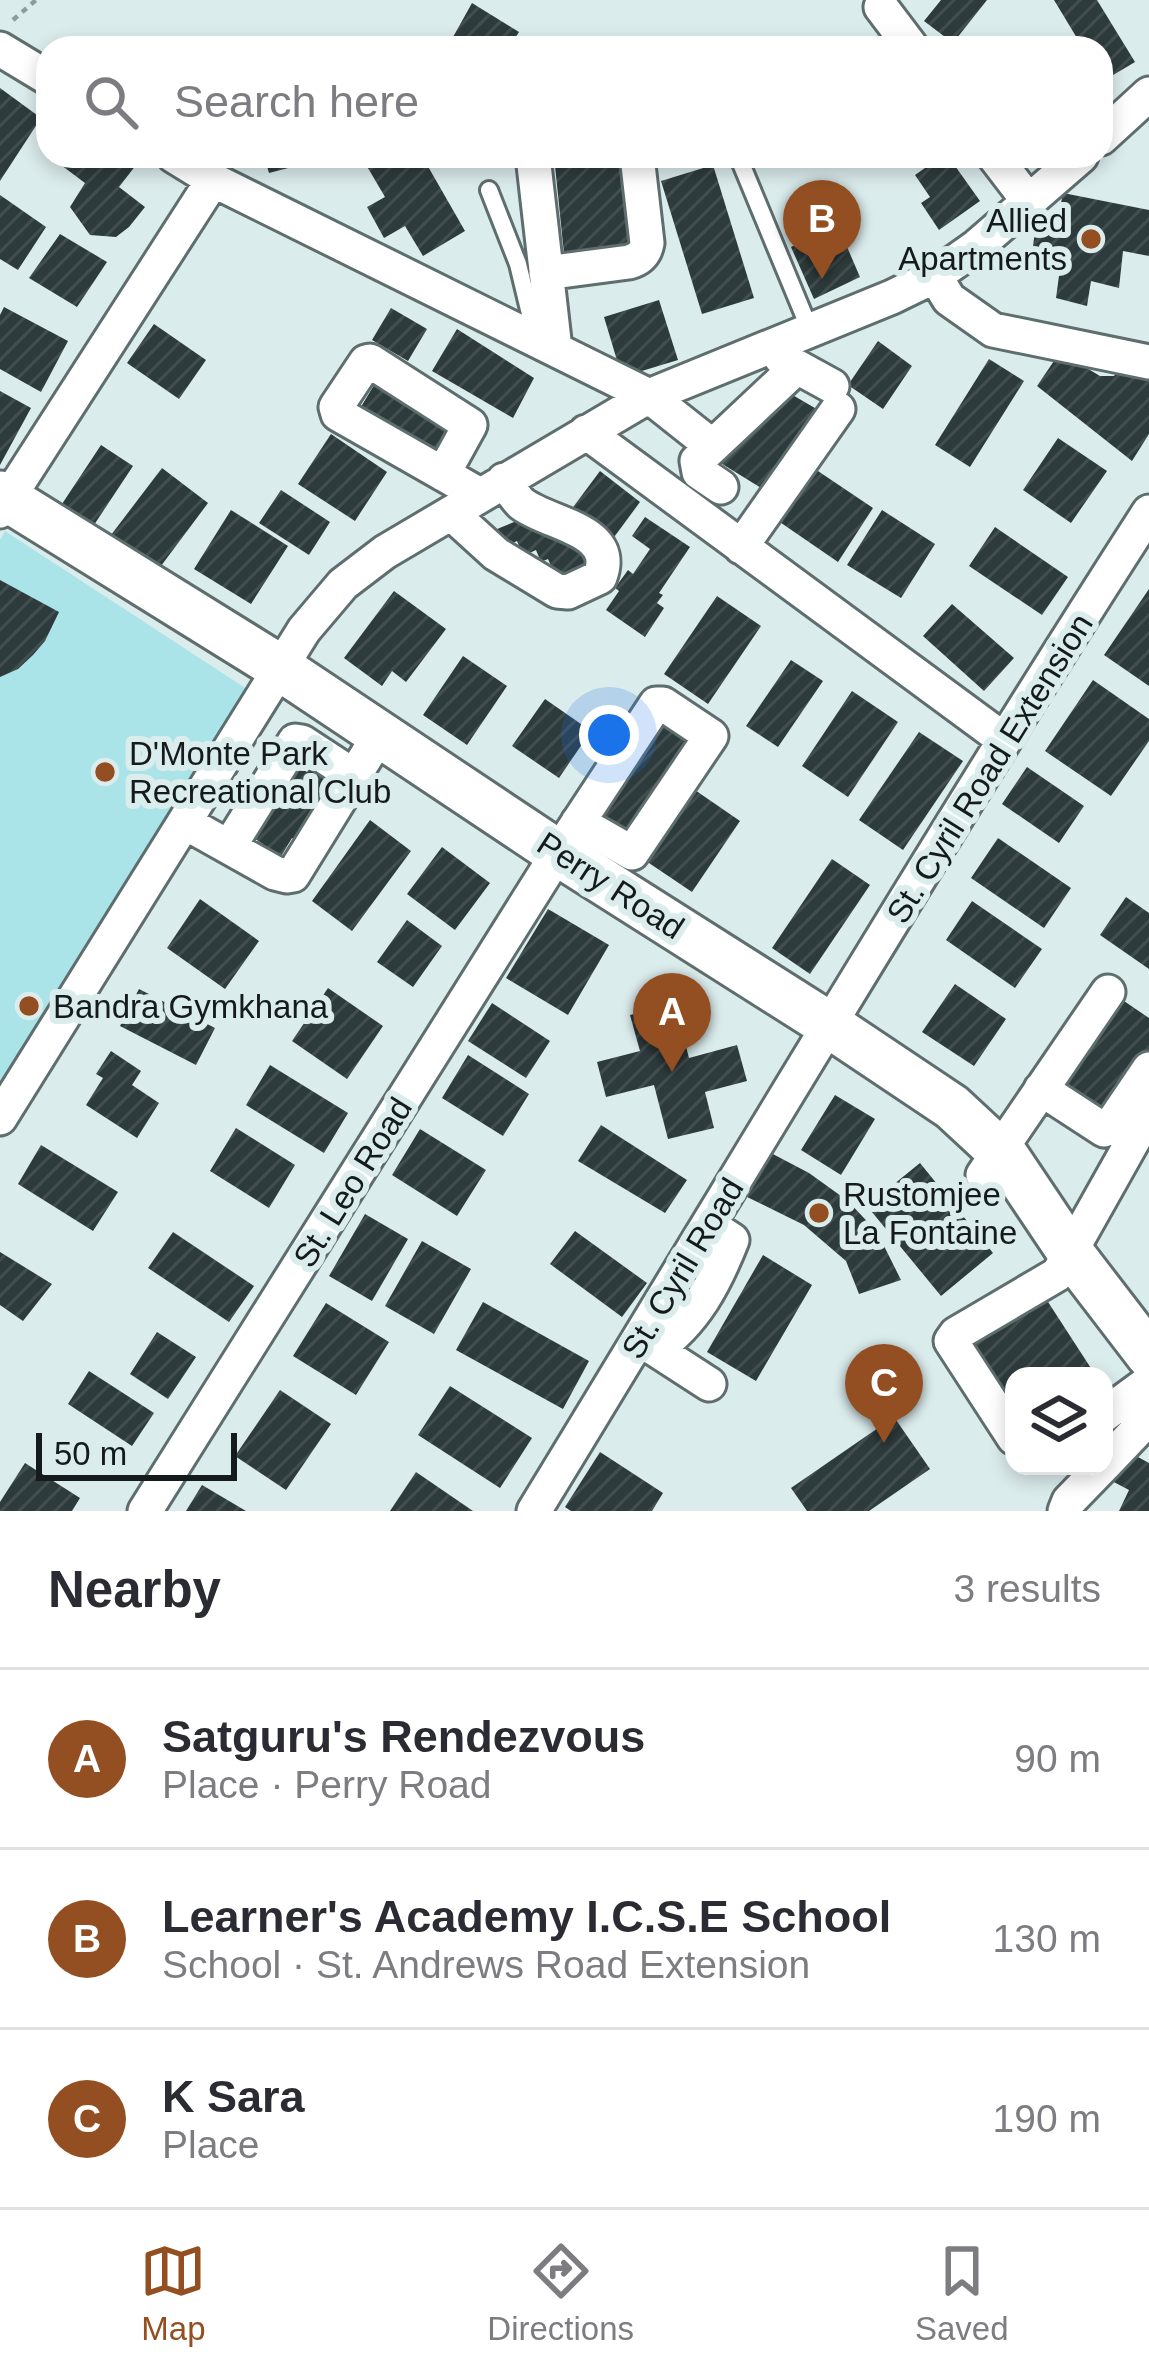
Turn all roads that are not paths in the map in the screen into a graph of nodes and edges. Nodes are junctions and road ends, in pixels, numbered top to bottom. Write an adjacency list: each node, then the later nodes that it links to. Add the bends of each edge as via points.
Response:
1 (880, 8): 2 (street)
2 (902, 36)
3 (0, 49): 4 (street)
4 (36, 72)
5 (1149, 94): 6 (street)
6 (1113, 127)
7 (194, 168): 13 (street)
8 (533, 168): 16 (street)
9 (638, 168): 16 (street, via 645,252 628,262)
10 (743, 168): 18 (lane)
11 (1003, 168): 15 (street)
12 (1068, 168): 15 (street)
13 (213, 180): 19 (street); 29 (street)
14 (489, 190): 19 (lane)
15 (1030, 203): 17 (street)
16 (546, 273): 19 (street)
17 (935, 276): 18 (street); 21 (street, via 949,299 993,330)
18 (810, 331): 20 (street)
19 (546, 345): 23 (street)
20 (764, 349): 22 (street); 23 (street)
21 (1149, 362)
22 (797, 367): 25 (street); 31 (street, via 835,398)
23 (649, 396): 24 (street); 25 (street)
24 (586, 432): 28 (street); 31 (street)
25 (712, 446): 27 (street, via 697,467)
26 (443, 474): 28 (street)
27 (721, 487)
28 (485, 505): 32 (street, via 385,552 343,584)
29 (2, 506): 32 (main road, Perry Road)
30 (1149, 512): 33 (street, St. Cyril Road Extension)
31 (741, 547): 33 (street)
32 (274, 680): 34 (main road, Perry Road); 35 (street)
33 (1003, 739): 39 (street, St. Cyril Road Extension)
34 (366, 755): 36 (street, via 295,741); 36 (street, via 293,874 275,873); 37 (main road, Perry Road)
35 (186, 823): 36 (street); 43 (street)
36 (229, 847)
37 (561, 850): 39 (main road, Perry Road); 55 (street, St. Leo Road)
38 (1108, 992): 41 (street)
39 (825, 1036): 44 (main road, Perry Road, via 952,1107); 46 (street, St. Cyril Road, via 709,1225)
40 (1149, 1069): 41 (street, via 1104,1130)
41 (1042, 1089): 44 (street)
42 (1149, 1112): 45 (street)
43 (0, 1118)
44 (991, 1163): 45 (main road, Perry Road)
45 (1064, 1263): 47 (main road, Perry Road); 49 (main road, Perry Road); 52 (street, via 951,1341)
46 (648, 1344): 48 (street); 56 (street, St. Cyril Road)
47 (1149, 1355)
48 (709, 1384)
49 (1148, 1384): 50 (street)
50 (1113, 1409)
51 (1149, 1418): 53 (street)
52 (1005, 1424)
53 (1113, 1456)
54 (1095, 1475): 57 (street)
55 (145, 1511)
56 (534, 1511)
57 (1065, 1511)

